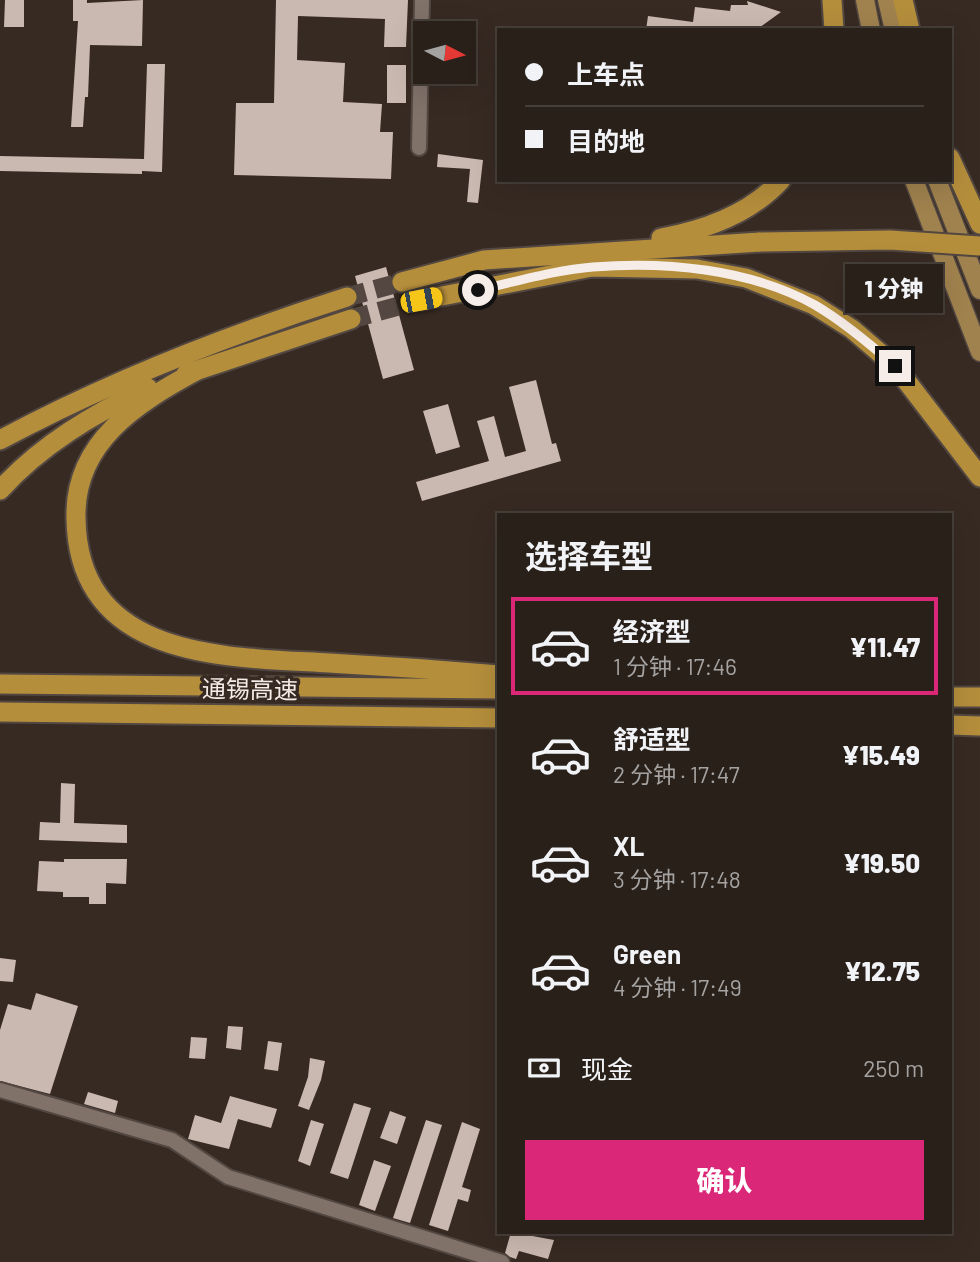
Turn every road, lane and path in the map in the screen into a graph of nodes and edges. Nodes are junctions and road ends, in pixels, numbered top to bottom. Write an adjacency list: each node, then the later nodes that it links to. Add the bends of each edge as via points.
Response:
1 (422, 0): 10 (street)
2 (832, 0): 6 (highway)
3 (865, 0): 7 (main road)
4 (887, 0): 8 (main road)
5 (903, 0): 9 (highway)
6 (834, 28)
7 (871, 28)
8 (894, 28)
9 (910, 28)
10 (419, 148)
11 (952, 162): 15 (highway)
12 (779, 182): 19 (highway, via 749,208 716,224)
13 (915, 182): 25 (main road)
14 (938, 182): 21 (main road)
15 (980, 224)
16 (980, 246): 17 (highway, bridge, via 890,240)
17 (761, 247): 18 (highway); 19 (highway)
18 (980, 257)
19 (588, 260): 20 (highway, via 484,260); 23 (highway); 30 (highway, via 746,278 814,305 852,329 895,366)
20 (402, 282)
21 (980, 290)
22 (347, 297): 26 (highway)
23 (421, 300)
24 (351, 318): 27 (highway)
25 (980, 352)
26 (180, 358): 28 (highway); 29 (highway, via 64,423)
27 (196, 371): 31 (highway, via 149,387 87,420 27,463); 32 (highway, via 137,405 116,424 99,442 79,483 75,510 80,557 100,596 116,614 153,639 205,654)
28 (0, 440)
29 (0, 475)
30 (980, 477)
31 (0, 490)
32 (497, 674)
33 (0, 684): 34 (highway, 通锡高速)
34 (497, 689)
35 (952, 696): 36 (highway)
36 (980, 697)
37 (0, 712): 38 (highway, 通锡高速)
38 (131, 713): 39 (highway); 40 (highway, 通锡高速)
39 (0, 717)
40 (497, 719)
41 (952, 725): 42 (highway)
42 (980, 726)
43 (0, 1090): 44 (street, via 172,1140 228,1177)
44 (502, 1262)

